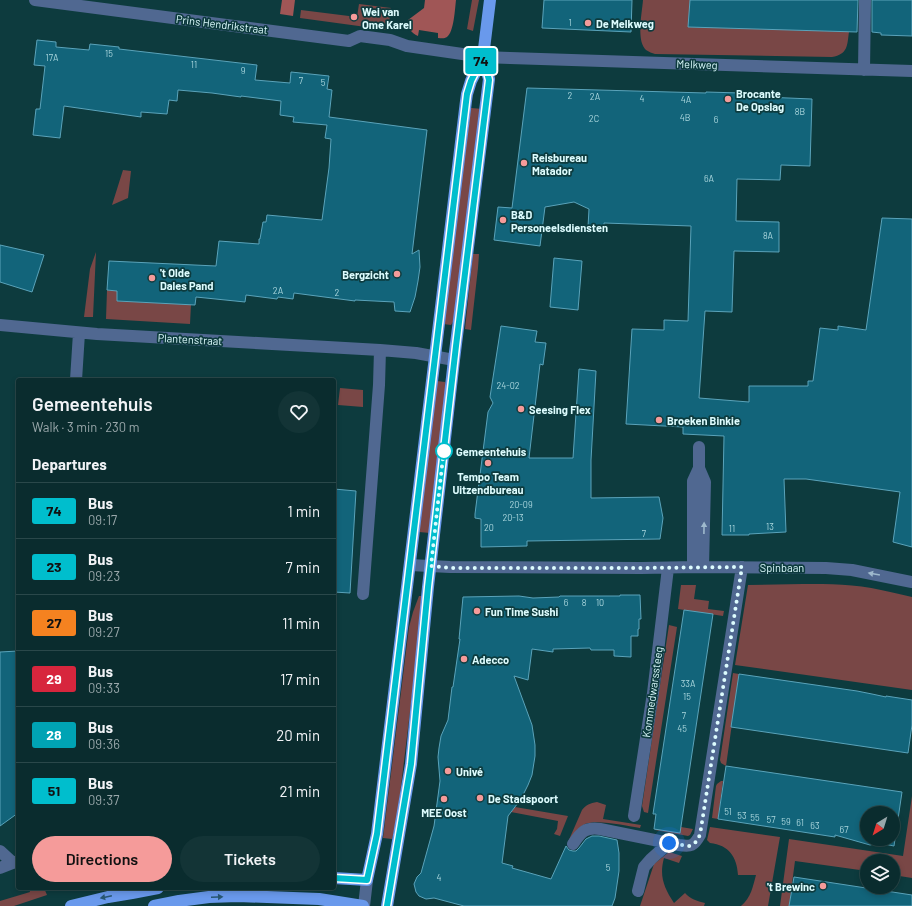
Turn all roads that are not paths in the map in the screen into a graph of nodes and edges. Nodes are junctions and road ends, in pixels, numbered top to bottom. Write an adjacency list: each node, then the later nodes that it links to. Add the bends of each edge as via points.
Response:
1 (35, 0): 4 (street, Prins Hendrikstraat, via 349,41 360,36)
2 (490, 0): 4 (main road)
3 (864, 0): 5 (street)
4 (483, 57): 5 (street, Melkweg); 10 (main road, via 467,94); 11 (main road, via 489,80)
5 (864, 70): 6 (street, Melkweg)
6 (912, 71)
7 (0, 325): 8 (street, Plantenstraat)
8 (79, 333): 9 (street, Plantenstraat); 12 (street)
9 (380, 350): 10 (street, Plantenstraat); 20 (street)
10 (434, 357): 11 (street, Plantenstraat); 14 (main road)
11 (454, 360): 15 (main road)
12 (76, 378)
13 (699, 447): 16 (street, via 699,468 705,482)
14 (410, 565): 15 (street, Spinbaan); 28 (main road, via 377,834)
15 (431, 566): 18 (street, Spinbaan); 34 (main road, via 411,764)
16 (698, 567): 17 (street, Spinbaan); 18 (street, Spinbaan)
17 (742, 567): 19 (street, Spinbaan, one-way to 17, via 852,570); 22 (street, via 700,835 696,842 689,846)
18 (668, 568): 21 (street, Kommedwarssteeg, via 653,693)
19 (912, 582)
20 (363, 594)
21 (634, 816)
22 (669, 843): 23 (street, via 592,828 585,830); 30 (street, via 644,867)
23 (573, 844)
24 (0, 851): 25 (street)
25 (15, 862): 26 (street)
26 (0, 868)
27 (336, 878): 28 (main road)
28 (367, 880): 33 (street)
29 (148, 890): 31 (main road, one-way to 31)
30 (638, 891)
31 (72, 906)
32 (154, 906): 33 (main road, one-way to 33, via 209,897 238,896 319,899)
33 (363, 906)
34 (386, 906)

